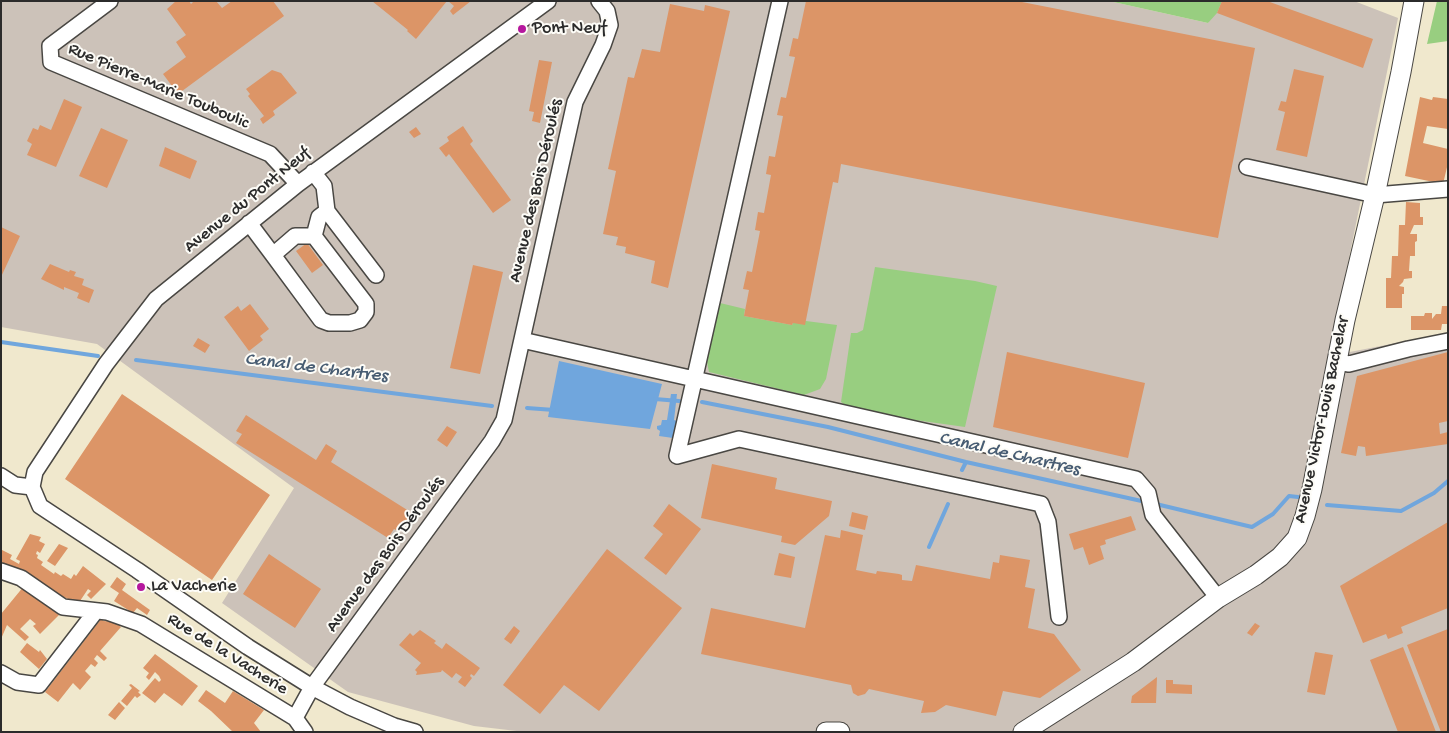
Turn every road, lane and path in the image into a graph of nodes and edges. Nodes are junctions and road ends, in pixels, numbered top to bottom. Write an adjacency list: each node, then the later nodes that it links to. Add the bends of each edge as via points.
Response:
1 (110, 1): 8 (street, Rue Pierre-Marie Touboulic, via 50,46 51,62 270,154)
2 (548, 1): 7 (street, Avenue du Pont Neuf)
3 (599, 1): 16 (street, Avenue des Bois Déroulés, via 607,11 610,25 575,102)
4 (780, 1): 19 (street)
5 (1414, 1): 10 (main road, Avenue Victor-Louis Bachelar)
6 (1247, 166): 10 (street)
7 (314, 172): 8 (street, Avenue du Pont Neuf); 11 (street, via 324,186)
8 (298, 184): 12 (street, Avenue du Pont Neuf)
9 (1448, 189): 10 (street)
10 (1375, 194): 18 (main road, Avenue Victor-Louis Bachelar)
11 (327, 211): 13 (street, via 319,217); 15 (street)
12 (249, 223): 14 (street); 21 (street, Avenue du Pont Neuf, via 156,299 106,364 35,472)
13 (314, 236): 14 (street, via 295,236); 14 (street, via 366,304 366,312 360,320 329,323 320,320)
14 (273, 255)
15 (376, 275)
16 (522, 340): 19 (street); 27 (street, Avenue des Bois Déroulés, via 504,420 492,441)
17 (1448, 341): 18 (street, via 1349,364)
18 (1337, 362): 23 (main road, Avenue Victor-Louis Bachelar, via 1312,490 1297,538 1280,557)
19 (694, 378): 23 (street, via 1136,479 1148,493 1154,514); 25 (street, via 677,456 739,438 1041,504 1048,522)
20 (1, 476): 21 (street, via 15,485)
21 (32, 487): 27 (street, via 40,506)
22 (2, 572): 24 (street, Rue de la Vacherie, via 21,578 63,607)
23 (1218, 598): 34 (main road, Avenue Victor-Louis Bachelar, via 1133,662)
24 (96, 611): 26 (street, via 39,685 17,682); 28 (street, Rue de la Vacherie, via 141,624)
25 (1058, 617)
26 (1, 673)
27 (312, 687): 28 (street, Rue de la Vacherie); 31 (street, via 350,707)
28 (295, 718): 30 (street, Rue de la Vacherie)
29 (834, 731): 32 (main road); 33 (main road)
30 (305, 732)
31 (415, 732)
32 (826, 732)
33 (840, 732)
34 (1023, 732)

